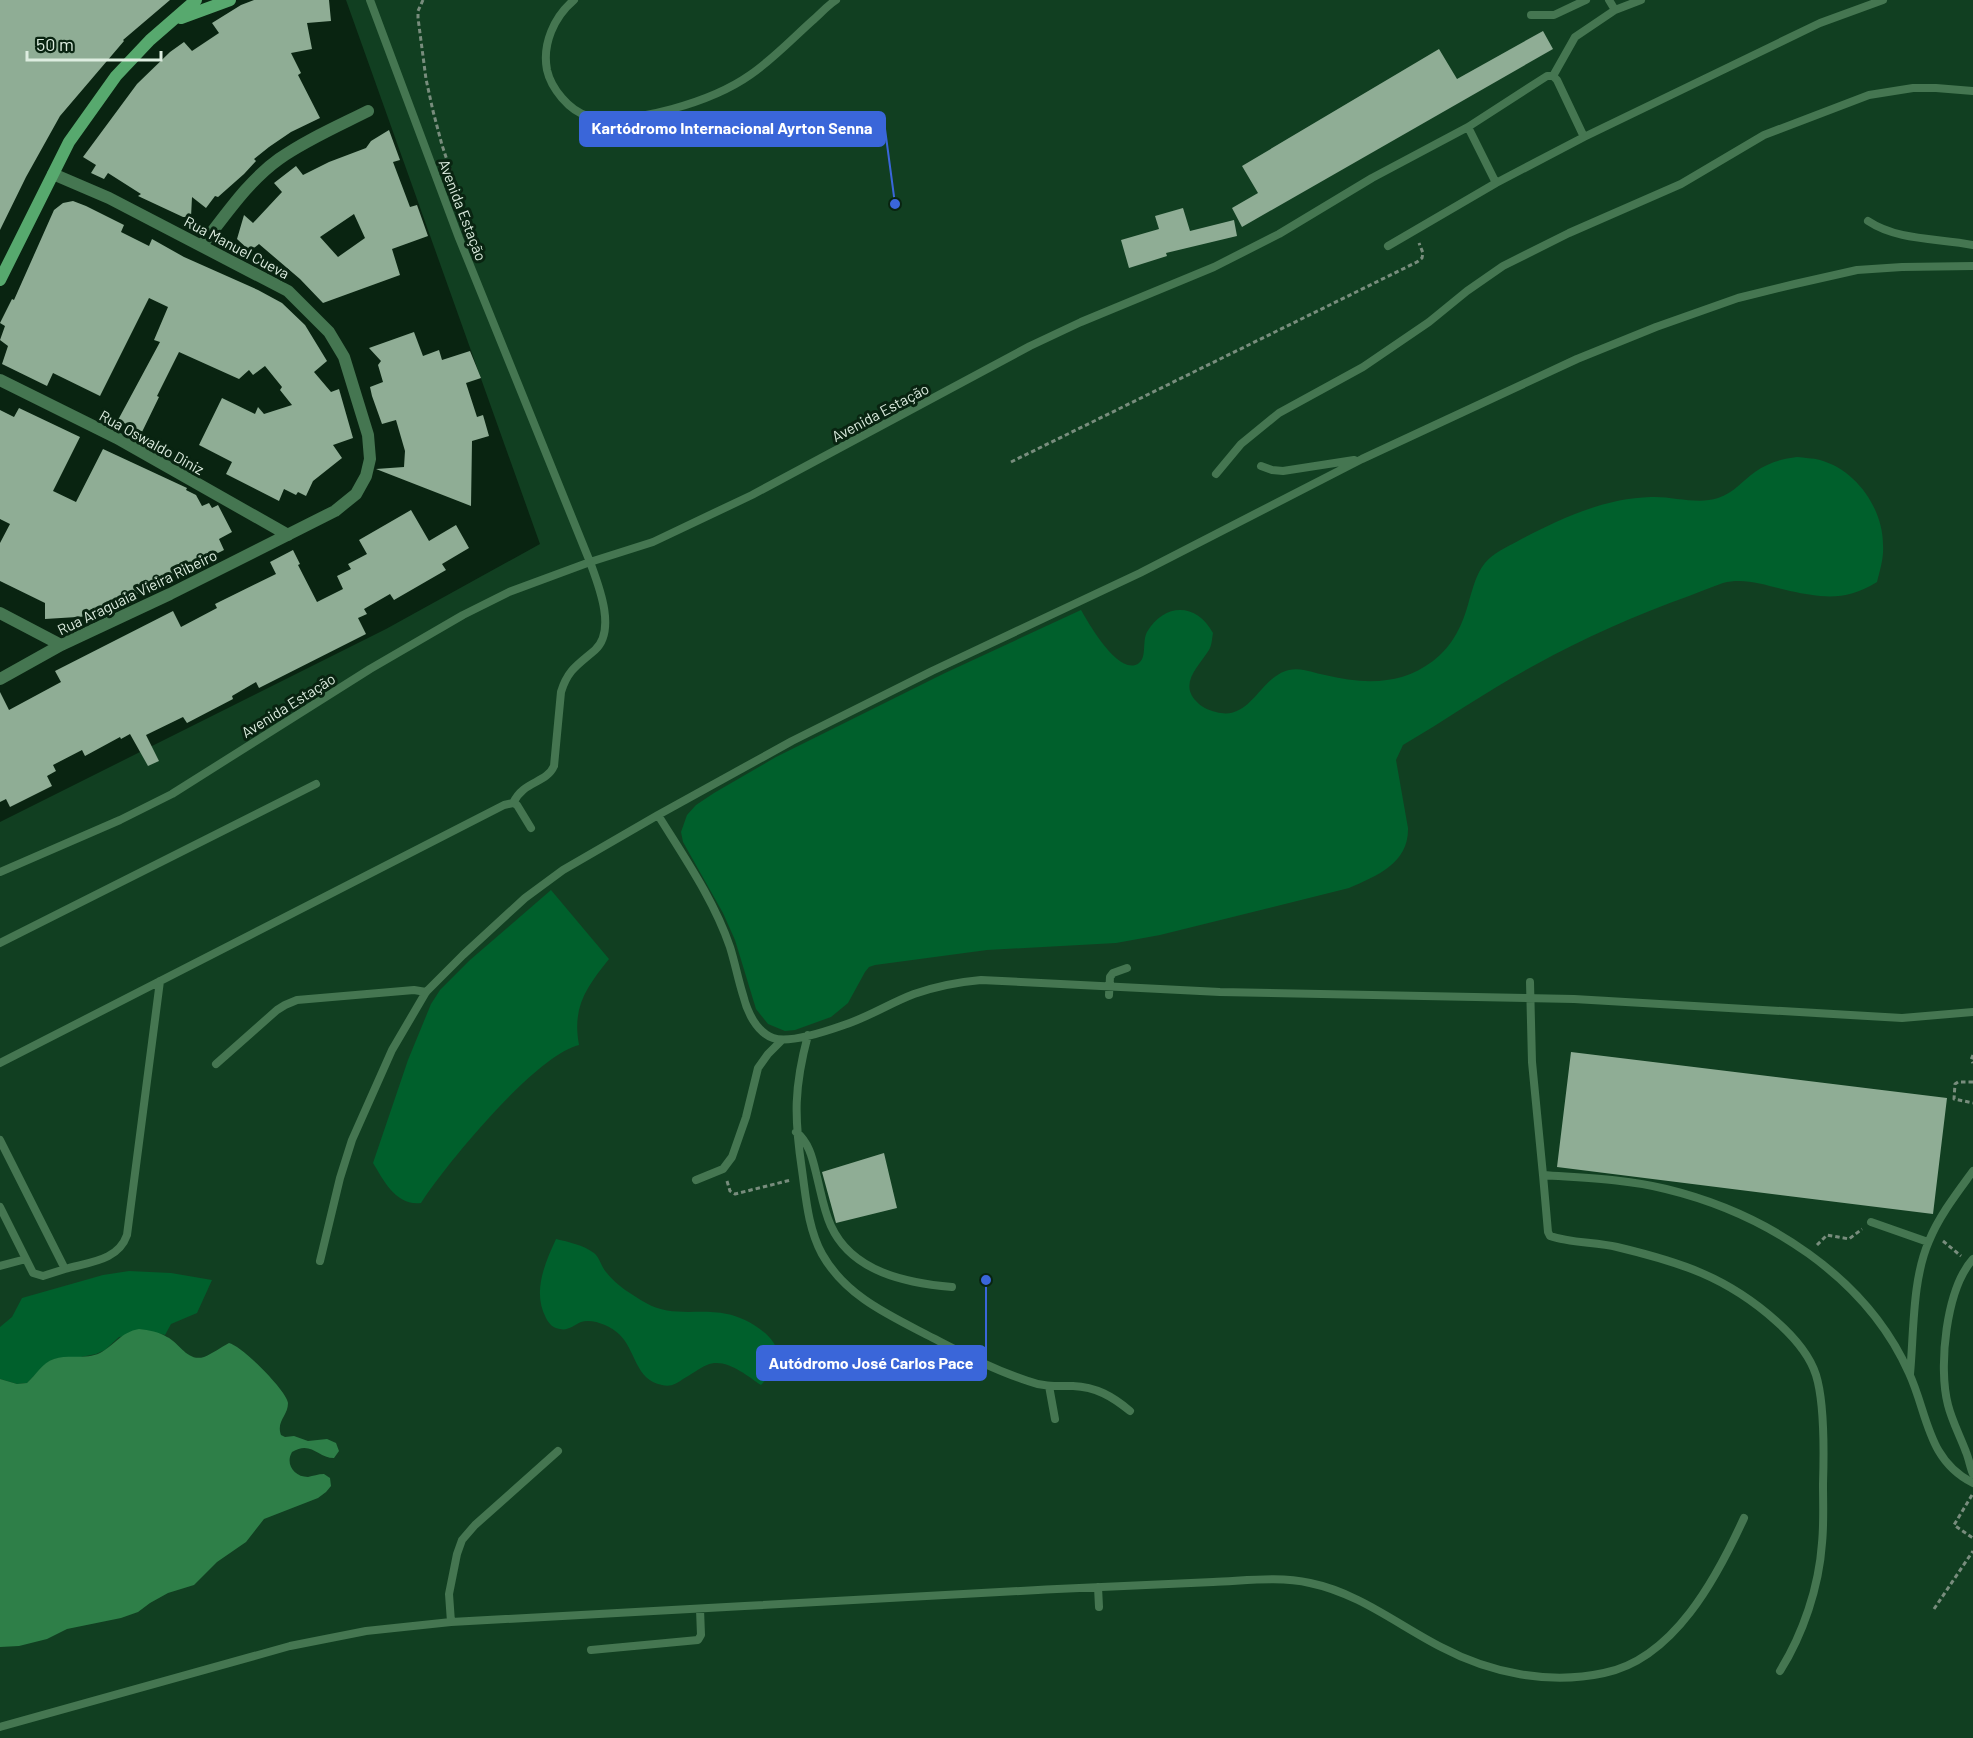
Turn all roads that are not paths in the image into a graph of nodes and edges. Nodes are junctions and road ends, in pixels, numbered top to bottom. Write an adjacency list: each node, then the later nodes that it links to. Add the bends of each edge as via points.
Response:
1 (196, 0): 12 (street)
2 (230, 0): 12 (street)
3 (370, 0): 31 (lane, Avenida Estação, via 459,238)
4 (574, 0): 5 (lane, via 551,30 547,68 550,79 571,107 585,115 603,118 677,108 735,85)
5 (836, 0)
6 (1586, 0): 11 (lane, via 1554,15)
7 (1609, 0): 10 (lane)
8 (1641, 0): 10 (lane)
9 (1883, 0): 17 (lane, via 1820,23)
10 (1615, 10): 13 (lane, via 1575,37)
11 (1531, 15)
12 (174, 21): 18 (street, via 116,76 69,142)
13 (1553, 76): 16 (lane, Avenida Estação, via 1547,76); 17 (lane)
14 (1973, 91): 29 (lane, via 1913,88 1869,95 1829,109 1764,135 1681,184 1569,233 1486,277 1363,367 1279,413 1241,444)
15 (368, 111): 21 (street, via 277,160 234,203)
16 (1468, 127): 19 (lane); 31 (lane, Avenida Estação, via 1279,234 1030,346 752,495 653,542)
17 (1584, 136): 19 (lane)
18 (53, 174): 21 (street, Rua Manuel Cueva); 25 (street)
19 (1496, 183): 23 (lane)
20 (1868, 221): 22 (lane, via 1893,233)
21 (202, 245): 30 (street, Rua Manuel Cueva, via 288,291 329,333 344,357 368,435 370,459 356,494 335,511)
22 (1973, 245)
23 (1388, 246)
24 (1973, 266): 27 (lane, via 1857,270 1738,298 1577,359)
25 (0, 280)
26 (0, 380): 30 (street, Rua Oswaldo Diniz, via 117,438)
27 (1362, 459): 28 (lane, via 1283,471); 37 (lane, via 1140,573 932,670)
28 (1261, 466)
29 (1216, 474)
30 (288, 535): 33 (street, Rua Araguaia Vieira Ribeiro)
31 (590, 562): 36 (lane, via 601,590 606,622 603,640 571,670 564,682 551,772 525,787); 39 (lane, Avenida Estação, via 509,592 462,615 172,794)
32 (0, 613): 33 (street)
33 (61, 645): 34 (street, Rua Araguaia Vieira Ribeiro)
34 (0, 679)
35 (316, 784): 40 (lane)
36 (513, 803): 38 (lane); 42 (lane)
37 (658, 815): 45 (lane, via 572,864 525,898); 49 (lane, via 718,918 746,1008 763,1033)
38 (531, 828)
39 (0, 872)
40 (0, 943)
41 (1127, 968): 44 (lane, via 1112,975)
42 (160, 981): 50 (lane); 64 (lane, via 124,1245 111,1256)
43 (1530, 982): 46 (lane)
44 (1109, 990): 46 (lane); 48 (lane, via 981,980 955,982 912,994 845,1025)
45 (426, 992): 51 (lane, via 297,1000 277,1011); 61 (lane, via 392,1050 352,1140)
46 (1531, 998): 47 (lane, via 1902,1018); 55 (lane, via 1532,1062)
47 (1973, 1012)
48 (808, 1035): 49 (lane); 52 (lane, via 797,1084)
49 (783, 1041): 56 (lane, via 758,1068 737,1148 723,1169)
50 (0, 1063)
51 (216, 1064)
52 (796, 1132): 65 (lane, via 810,1152 830,1224 843,1246 881,1273); 67 (lane, via 817,1243 858,1296 976,1361)
53 (0, 1140): 64 (lane)
54 (1973, 1171): 59 (lane)
55 (1543, 1175): 66 (lane, via 1666,1189 1764,1225 1845,1285 1886,1332); 79 (lane, via 1550,1236 1625,1249 1693,1268 1719,1280 1769,1314 1808,1357 1820,1400 1824,1455 1822,1544 1807,1612)
56 (696, 1180)
57 (0, 1207): 60 (lane)
58 (1871, 1221): 59 (lane)
59 (1928, 1242): 66 (lane, via 1916,1290)
60 (26, 1259): 63 (lane); 64 (lane, via 36,1275)
61 (320, 1261)
62 (1971, 1261): 71 (lane, via 1949,1314 1944,1374 1947,1402)
63 (0, 1266)
64 (64, 1269)
65 (952, 1287)
66 (1910, 1375): 72 (lane, via 1934,1446 1960,1477)
67 (1049, 1386): 68 (lane, via 1100,1391); 69 (lane)
68 (1130, 1410)
69 (1055, 1419)
70 (558, 1451): 77 (lane, via 462,1540 449,1594)
71 (1973, 1474)
72 (1973, 1483)
73 (1744, 1518): 74 (lane, via 1711,1582 1667,1636 1627,1667 1583,1677 1535,1676 1478,1664 1360,1600 1309,1582 1260,1580)
74 (1098, 1587): 75 (lane); 76 (lane)
75 (1099, 1607)
76 (700, 1609): 77 (lane); 78 (lane, via 698,1640)
77 (451, 1622): 80 (lane, via 366,1631 290,1646)
78 (591, 1650)
79 (1780, 1671)
80 (0, 1727)

